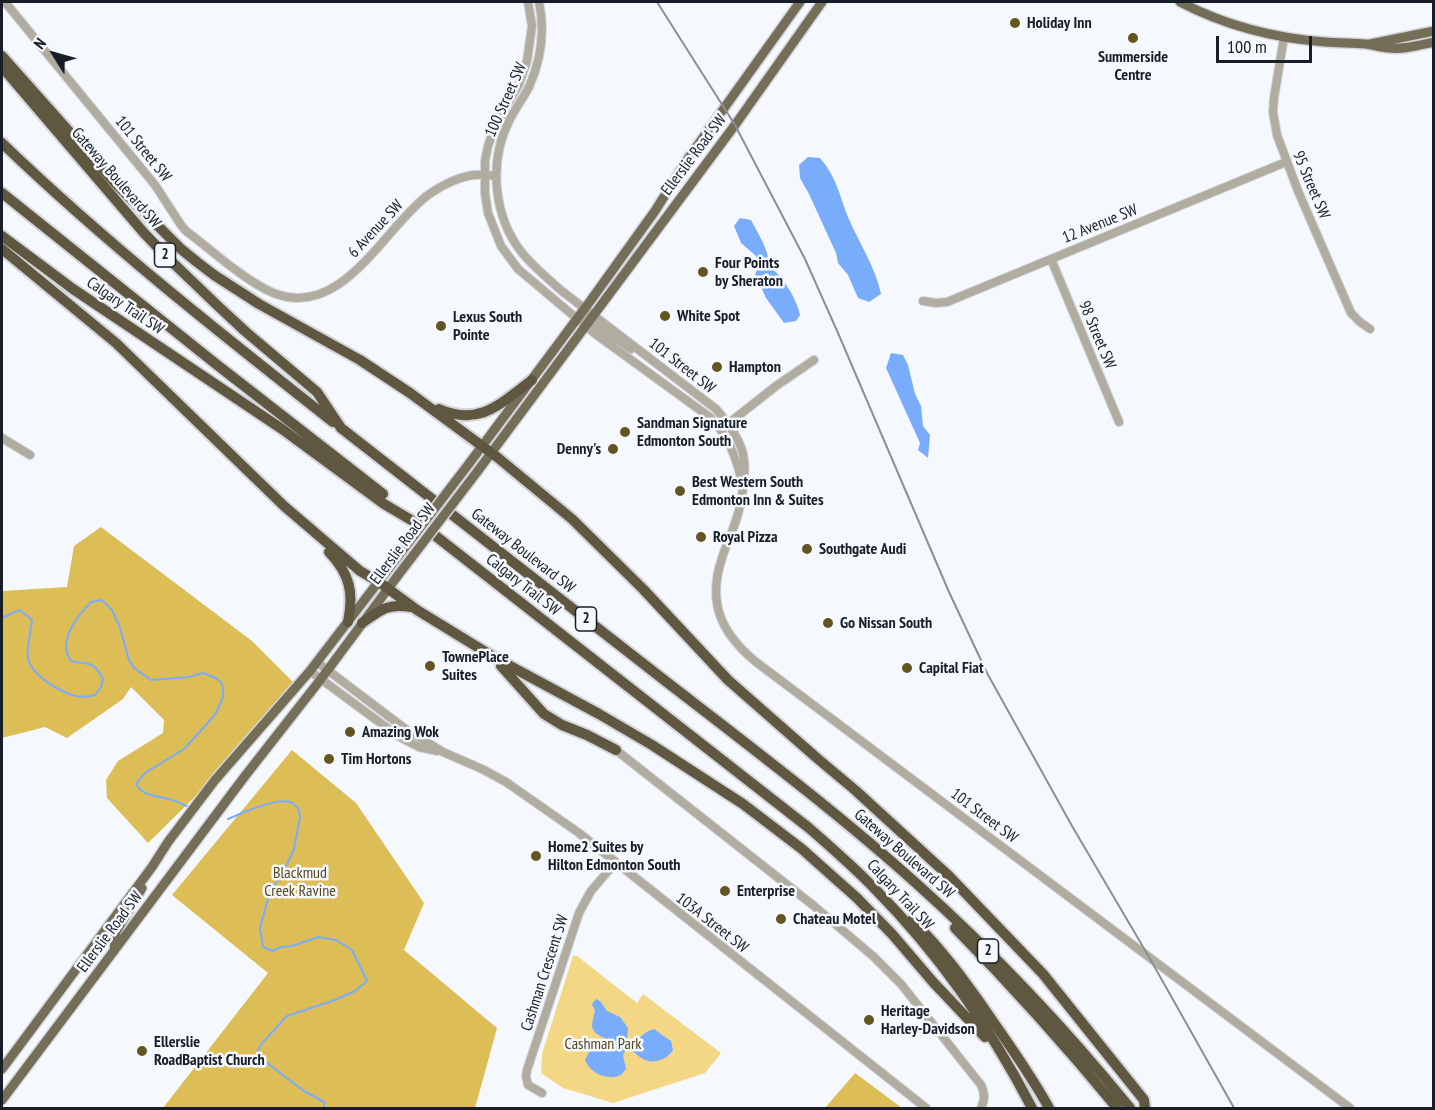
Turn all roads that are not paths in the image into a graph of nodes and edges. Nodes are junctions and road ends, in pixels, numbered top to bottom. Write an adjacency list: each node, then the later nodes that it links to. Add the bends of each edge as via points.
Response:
1 (5, 2): 23 (street, 101 Street SW, via 155,185 186,231 253,282)
2 (528, 2): 17 (street, 100 Street SW, via 532,27 527,61 488,146)
3 (539, 2): 18 (street, 100 Street SW, via 541,39 537,68 507,127)
4 (800, 2): 25 (main road, Ellerslie Road SW)
5 (822, 2): 27 (main road, Ellerslie Road SW)
6 (1180, 2): 8 (main road, via 1239,27)
7 (1434, 31): 10 (main road)
8 (1284, 37): 10 (main road); 16 (street, 95 Street SW, via 1273,112)
9 (1434, 42): 11 (main road)
10 (1368, 44): 11 (main road, via 1390,49)
11 (1420, 45): 12 (main road)
12 (1434, 48)
13 (2, 56): 31 (highway, via 115,183 189,256 259,304 360,360)
14 (2, 67): 34 (highway, Gateway Boulevard SW / 2, via 144,233 226,314 318,392)
15 (2, 142): 34 (highway, via 112,244)
16 (1286, 162): 22 (street, 12 Avenue SW); 28 (street, 95 Street SW, via 1352,313)
17 (484, 175): 18 (street, 6 Avenue SW); 23 (street, 6 Avenue SW, via 457,180 427,196 336,287 307,297); 26 (street, 100 Street SW, via 488,213 501,246 518,269)
18 (496, 176): 25 (street, 100 Street SW, via 506,223 522,252)
19 (2, 193): 41 (highway)
20 (2, 236): 41 (highway, Calgary Trail SW / 2, via 384,504)
21 (2, 249): 40 (highway, via 116,343)
22 (1051, 260): 24 (street, 12 Avenue SW, via 946,302); 32 (street, 98 Street SW)
23 (276, 294)
24 (923, 301)
25 (585, 308): 26 (main road, Ellerslie Road SW); 27 (street, 100 Street SW)
26 (578, 318): 27 (street); 30 (main road, Ellerslie Road SW)
27 (590, 320): 33 (street, 101 Street SW, via 651,359 716,409); 35 (street, 101 Street SW, via 630,360 706,414); 37 (main road, Ellerslie Road SW)
28 (1370, 329)
29 (814, 360): 33 (street)
30 (532, 380): 31 (highway, via 498,405 470,416 450,414); 37 (main road, Ellerslie Road SW)
31 (410, 393): 37 (highway)
32 (1119, 422)
33 (728, 424): 35 (street); 39 (street, 101 Street SW, via 744,460)
34 (341, 428): 58 (highway, Gateway Boulevard SW / 2, via 830,810)
35 (721, 430): 39 (street, 101 Street SW, via 733,451)
36 (2, 438): 38 (street)
37 (487, 450): 42 (main road, Ellerslie Road SW, bridge, via 468,465); 43 (main road, Ellerslie Road SW, bridge, via 477,472); 71 (highway, via 572,519 728,680 949,876 1043,974 1144,1100)
38 (30, 455)
39 (743, 486): 72 (street, 101 Street SW, via 739,511 717,576 720,616 735,643)
40 (298, 519): 42 (highway); 45 (highway, via 345,572 350,588)
41 (428, 530): 55 (highway, Calgary Trail SW / 2)
42 (379, 582): 43 (highway); 45 (main road, Ellerslie Road SW)
43 (388, 589): 44 (highway); 46 (main road, Ellerslie Road SW)
44 (417, 610): 46 (highway, via 390,606); 47 (highway)
45 (348, 622): 48 (main road, Ellerslie Road SW)
46 (362, 623): 50 (main road, Ellerslie Road SW)
47 (488, 653): 53 (highway, via 544,714); 60 (highway, via 625,729 780,831 864,905)
48 (317, 662): 49 (main road, Ellerslie Road SW); 50 (street, 103A Street SW)
49 (310, 671): 50 (street, 103A Street SW); 57 (main road, Ellerslie Road SW, via 215,780)
50 (324, 675): 51 (street, 103A Street SW); 52 (main road, Ellerslie Road SW); 54 (street, 103A Street SW)
51 (338, 691): 52 (street, via 320,689); 54 (street, 103A Street SW, via 398,736 419,747)
52 (308, 696): 59 (main road, Ellerslie Road SW)
53 (616, 750): 66 (street, via 874,957 901,984 981,1085)
54 (443, 752): 56 (street, 103A Street SW, via 514,786)
55 (839, 853): 60 (highway, Calgary Trail SW / 2, via 934,955); 68 (highway, via 880,887 967,983)
56 (615, 862): 63 (street, Cashman Crescent SW, via 579,913 530,1061 527,1082); 65 (street, 103A Street SW)
57 (152, 867): 59 (main road, via 116,933); 62 (main road, Ellerslie Road SW)
58 (916, 883): 69 (highway); 70 (highway, Gateway Boulevard SW / 2, via 1033,996)
59 (114, 951): 61 (main road, Ellerslie Road SW)
60 (1002, 1054): 67 (highway, Calgary Trail SW / 2)
61 (28, 1065): 62 (main road, via 18,1060); 64 (main road, Ellerslie Road SW)
62 (3, 1068)
63 (542, 1093)
64 (2, 1100)
65 (926, 1108)
66 (981, 1108)
67 (1032, 1108)
68 (1049, 1108)
69 (1117, 1108)
70 (1130, 1108)
71 (1145, 1108)
72 (1350, 1108)

